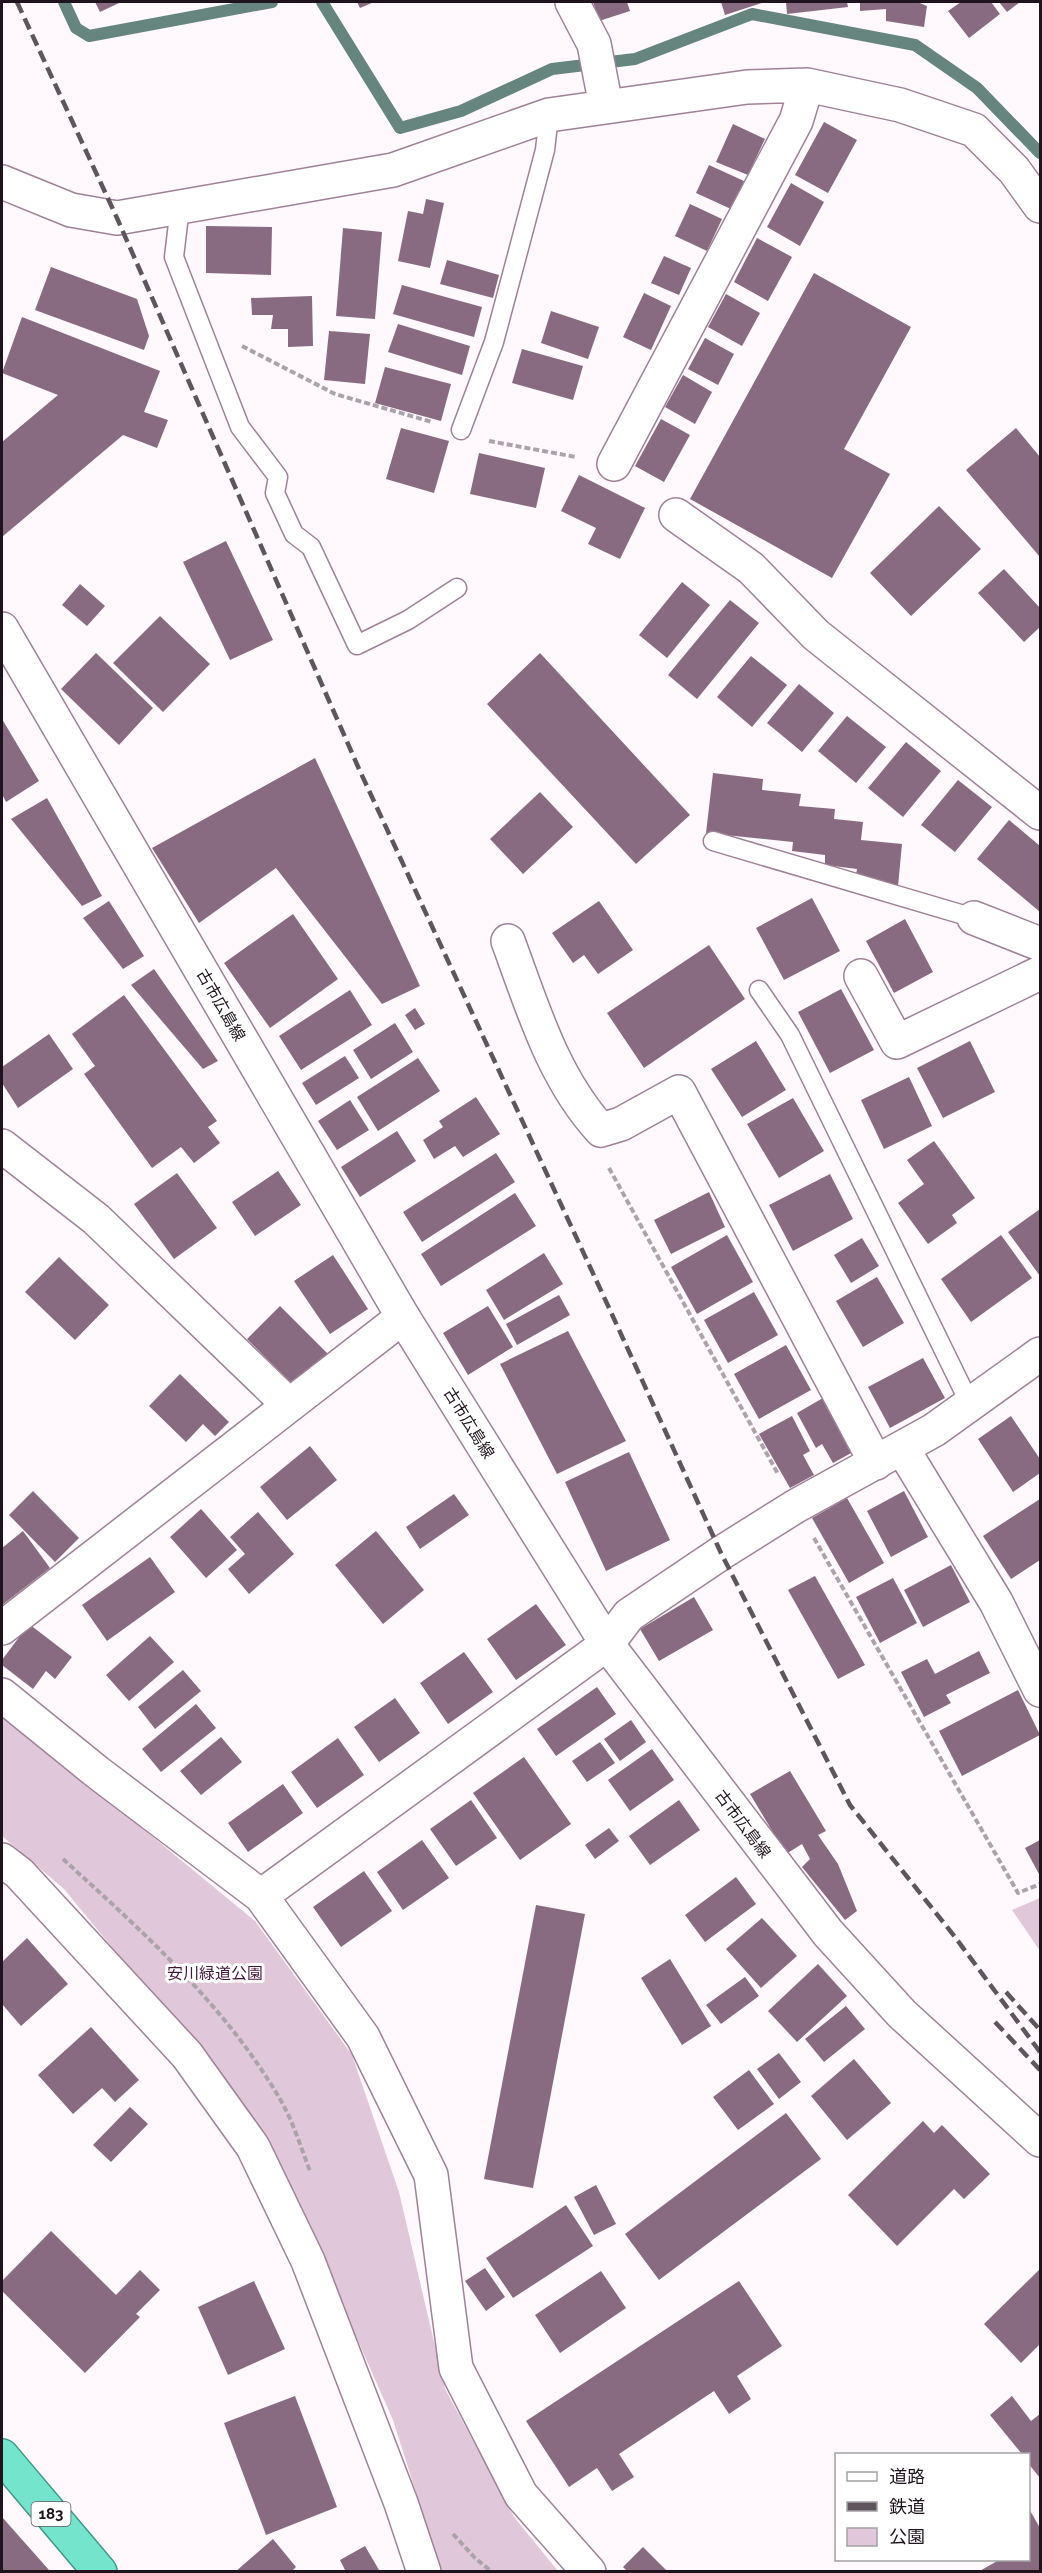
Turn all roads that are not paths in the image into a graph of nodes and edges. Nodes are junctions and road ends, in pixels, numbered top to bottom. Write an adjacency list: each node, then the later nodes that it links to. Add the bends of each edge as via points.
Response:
1 (572, 2): 3 (street, via 594,44)
2 (807, 85): 3 (street, via 747,87); 6 (street, via 900,105 974,130 1014,170); 9 (street, via 796,121)
3 (606, 106): 4 (street)
4 (549, 115): 7 (street, via 393,170); 8 (lane, via 545,150 494,342)
5 (2, 182): 7 (street, via 71,210 117,218)
6 (1041, 206)
7 (180, 207): 11 (lane, via 174,257 240,427 278,477 275,493 284,514 294,534 311,547 357,645 408,620)
8 (461, 430)
9 (614, 464)
10 (676, 515): 13 (street, via 751,568 816,635)
11 (457, 588)
12 (2, 629): 22 (street, 古市広島線)
13 (1041, 813)
14 (713, 841): 15 (lane)
15 (974, 918): 17 (street)
16 (508, 941): 26 (street, via 547,1045 586,1114 601,1130 621,1125 679,1092)
17 (1041, 944)
18 (1041, 973): 19 (street, via 897,1042)
19 (861, 976)
20 (759, 990): 24 (lane, via 789,1035)
21 (2, 1146): 25 (street, via 96,1219)
22 (403, 1317): 25 (street); 28 (street, 古市広島線)
23 (1041, 1354): 24 (street)
24 (970, 1404): 26 (street)
25 (289, 1405): 27 (street)
26 (889, 1456): 28 (street, via 796,1506 629,1615); 29 (street, via 996,1602)
27 (2, 1628)
28 (607, 1644): 32 (street); 33 (street, 古市広島線, via 828,1933 902,2014)
29 (1041, 1690)
30 (2, 1695): 32 (street)
31 (2, 1860): 36 (street, via 19,1873 188,2055 253,2147 308,2261)
32 (261, 1896): 37 (street, via 363,2037 431,2175 456,2368 521,2495)
33 (1041, 2140)
34 (3, 2460): 35 (highway, 183)
35 (100, 2571)
36 (424, 2571)
37 (589, 2571)

